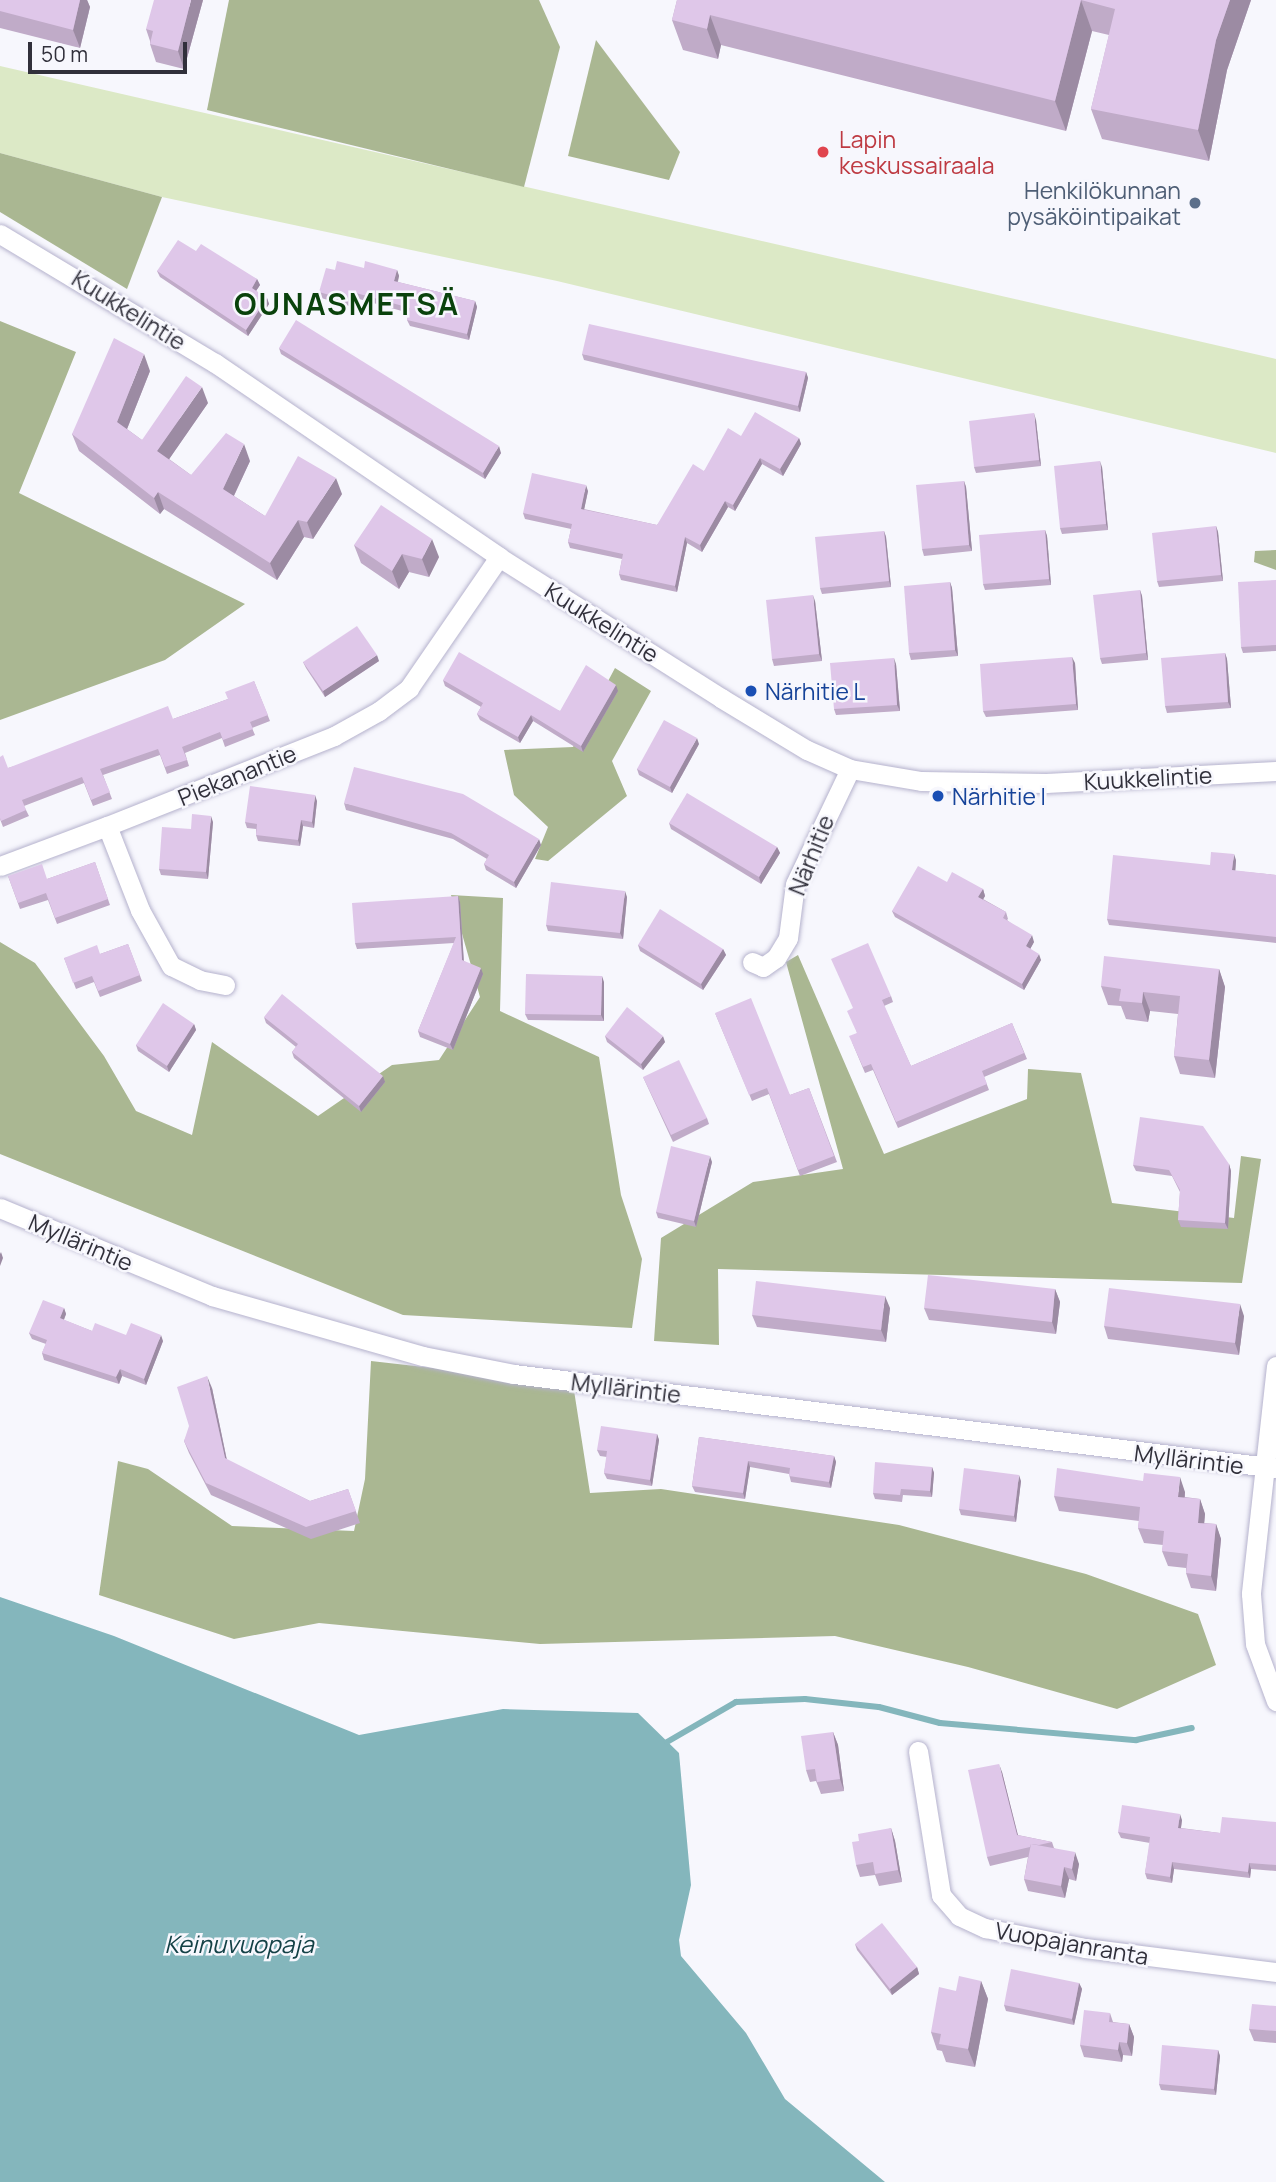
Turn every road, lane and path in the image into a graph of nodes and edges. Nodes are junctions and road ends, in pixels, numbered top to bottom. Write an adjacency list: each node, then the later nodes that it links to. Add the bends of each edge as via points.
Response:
1 (0, 234): 2 (street, Kuukkelintie, via 215,363)
2 (499, 557): 3 (street, Kuukkelintie, via 742,711 807,750); 5 (street, Piekanantie, via 409,688 379,710 334,736)
3 (850, 769): 4 (street, Kuukkelintie, via 921,781 1046,783); 7 (street, Närhitie, via 795,884 789,938 776,958 763,967)
4 (1276, 771)
5 (107, 825): 6 (street, Piekanantie); 8 (street, via 141,911 171,966 200,980)
6 (0, 866)
7 (752, 962)
8 (225, 985)
9 (0, 1208): 11 (street, Myllärintie, via 212,1296 423,1356 514,1374)
10 (1276, 1366): 11 (street)
11 (1269, 1468): 12 (street, via 1251,1594 1255,1644)
12 (1276, 1701)
13 (918, 1751): 14 (street, Vuopajanranta, via 941,1895 958,1916 985,1928 1085,1948)
14 (1276, 1972)

